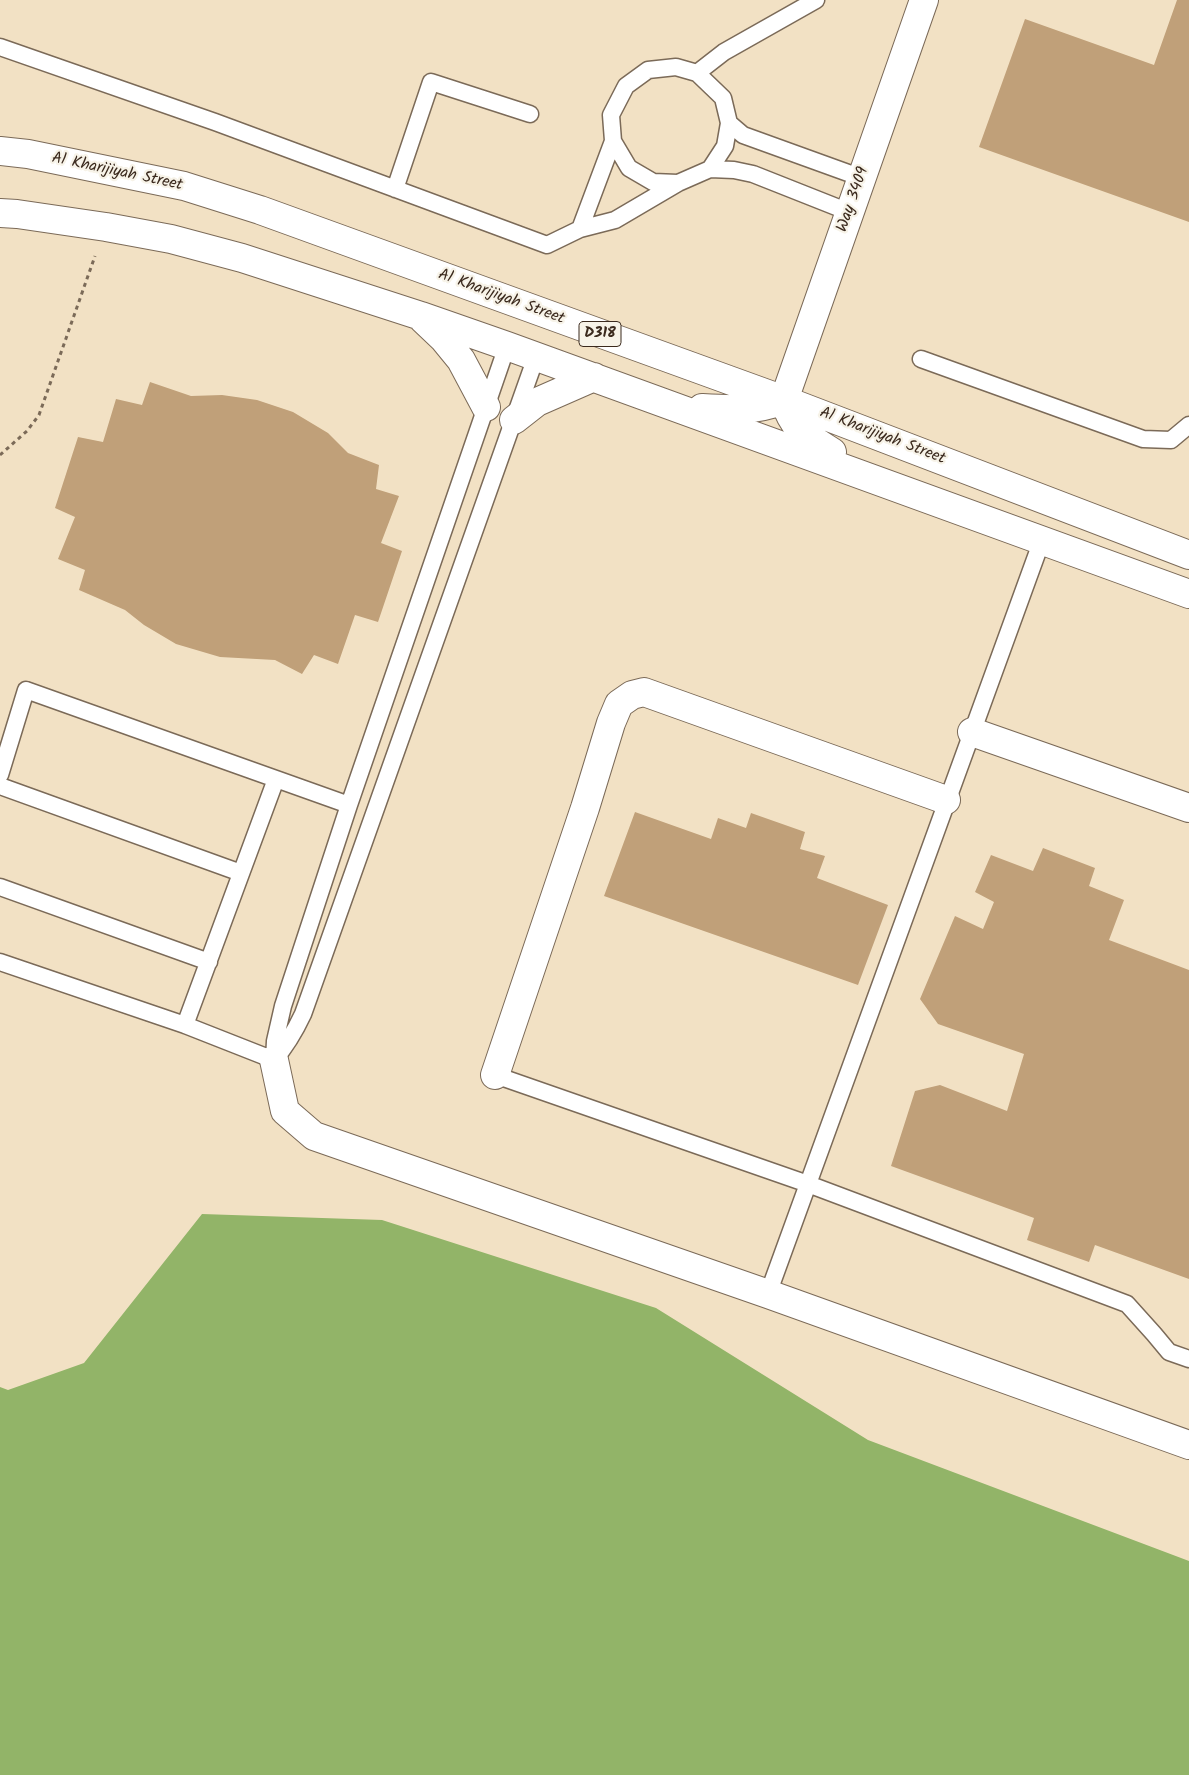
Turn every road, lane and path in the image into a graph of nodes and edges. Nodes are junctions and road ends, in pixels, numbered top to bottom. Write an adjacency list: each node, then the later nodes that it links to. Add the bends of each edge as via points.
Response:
1 (816, 0): 4 (lane, via 724,52)
2 (924, 0): 10 (main road, Way 3409)
3 (0, 47): 12 (lane)
4 (697, 73): 6 (lane, via 722,98); 7 (lane, via 676,66 648,70 626,86 611,115)
5 (530, 114): 12 (lane, via 431,82)
6 (729, 123): 9 (lane, via 725,146); 10 (lane, via 743,135)
7 (613, 141): 11 (lane, via 629,168 653,182); 16 (lane)
8 (0, 151): 17 (main road, Al Kharijiyah Street / D318, via 184,186 260,210)
9 (710, 169): 11 (lane); 13 (lane, via 753,174)
10 (862, 178): 13 (main road, Way 3409)
11 (678, 183): 16 (lane, via 615,220)
12 (395, 189): 16 (lane, via 547,245)
13 (849, 212): 24 (main road, Way 3409)
14 (0, 213): 15 (main road, D318)
15 (106, 227): 18 (main road, D318, via 171,239 242,258); 29 (path, via 39,415 27,431)
16 (580, 229)
17 (521, 305): 19 (main road, Al Kharijiyah Street / D318); 20 (main road)
18 (420, 316): 20 (main road, D318); 26 (main road, via 461,360)
19 (550, 316): 21 (main road); 24 (main road, Al Kharijiyah Street / D318)
20 (507, 346): 21 (main road, D318); 26 (lane)
21 (536, 357): 23 (main road, D318); 27 (lane)
22 (921, 359): 28 (lane, via 1143,439 1171,440)
23 (594, 377): 25 (main road, D318); 27 (main road, via 537,402)
24 (784, 400): 25 (main road, via 748,410); 30 (main road, via 790,417 801,432); 32 (main road, Al Kharijiyah Street / D318)
25 (671, 405): 30 (main road, D318)
26 (486, 407): 41 (lane)
27 (514, 420): 48 (lane, via 303,1014 286,1046)
28 (1189, 425)
29 (0, 454)
30 (869, 478): 31 (main road, D318)
31 (1042, 540): 33 (main road, D318); 36 (lane)
32 (1189, 555)
33 (1100, 562): 34 (main road, via 1143,565); 35 (main road, D318)
34 (1189, 574)
35 (1189, 594)
36 (972, 732): 40 (lane); 42 (main road)
37 (0, 775): 38 (lane, via 26,690)
38 (276, 779): 41 (lane); 43 (lane)
39 (0, 786): 43 (lane)
40 (946, 800): 49 (main road, via 644,692 632,695 619,704 612,723); 50 (lane)
41 (349, 805): 48 (lane, via 283,1006)
42 (1189, 808)
43 (241, 873): 46 (lane)
44 (0, 887): 46 (lane)
45 (0, 962): 47 (lane)
46 (209, 962): 47 (lane)
47 (185, 1025): 48 (lane)
48 (274, 1060): 51 (main road, via 285,1111 314,1136)
49 (495, 1075): 50 (lane)
50 (808, 1184): 51 (lane); 52 (lane, via 1127,1304 1169,1352)
51 (768, 1294): 53 (main road)
52 (1189, 1359)
53 (1189, 1445)

